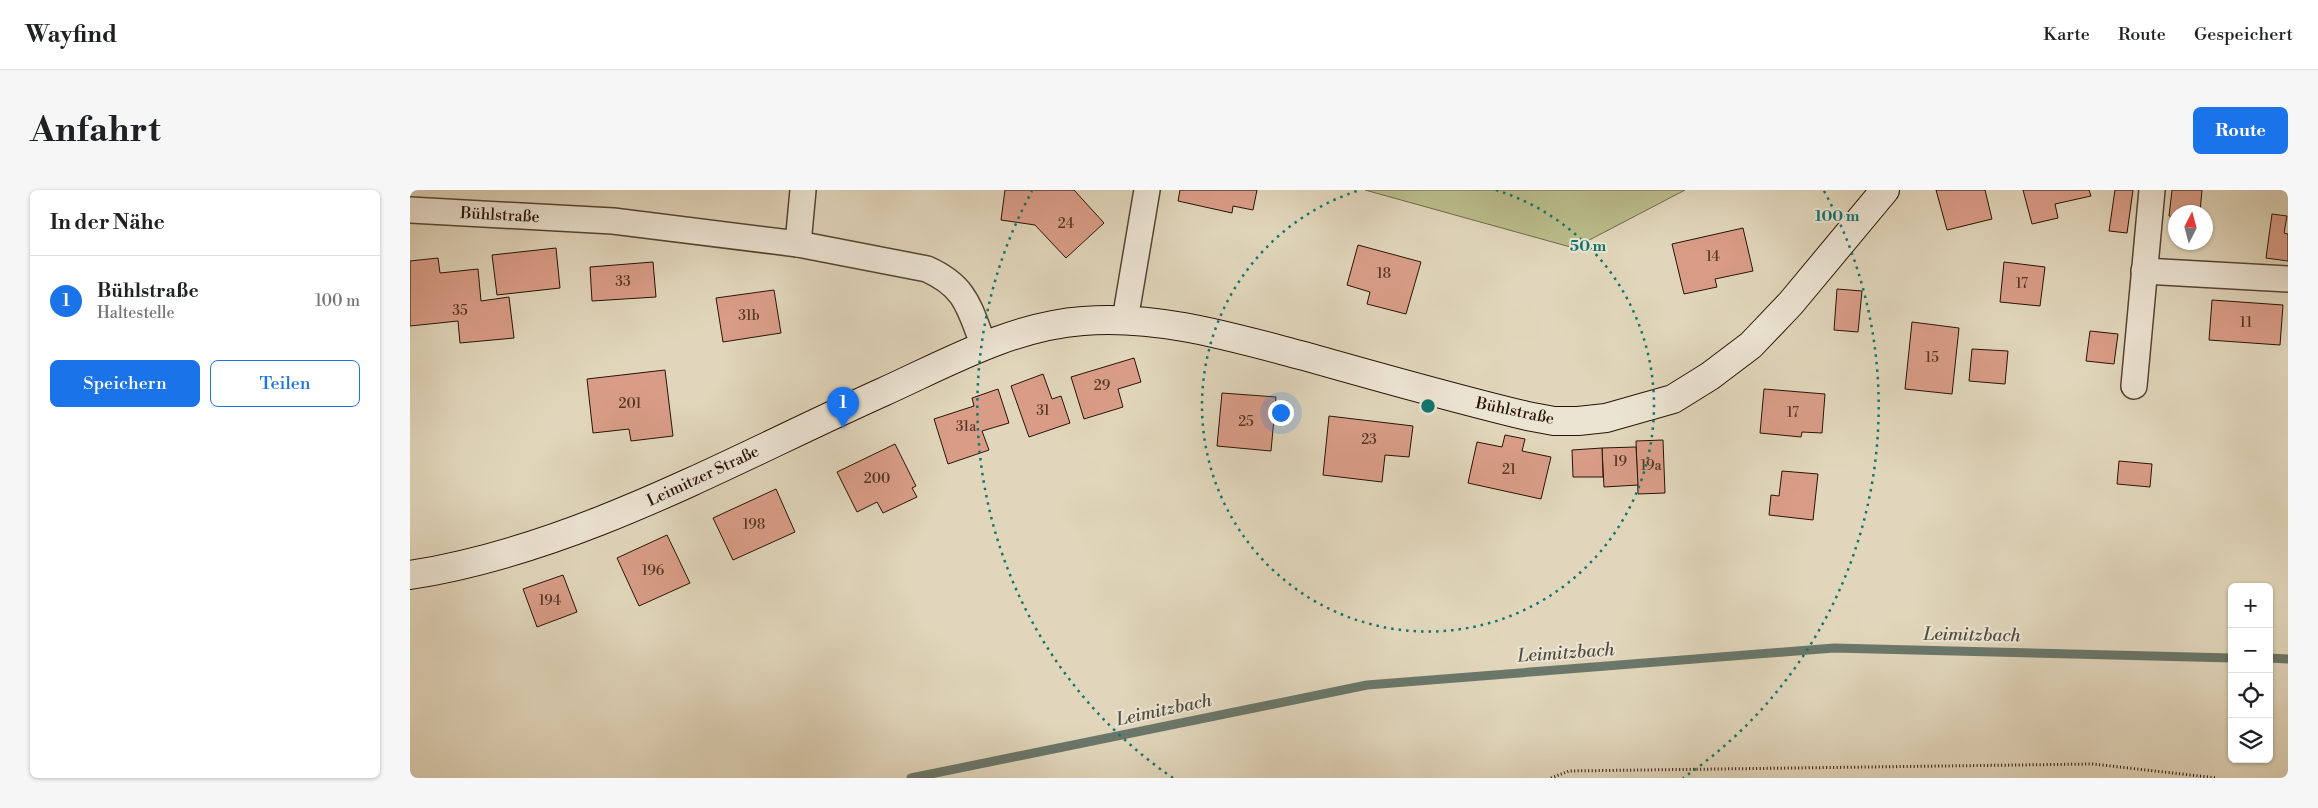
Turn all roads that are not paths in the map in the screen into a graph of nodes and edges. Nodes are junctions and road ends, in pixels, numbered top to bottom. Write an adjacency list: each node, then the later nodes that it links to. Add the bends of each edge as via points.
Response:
1 (803, 190): 6 (street)
2 (1148, 190): 9 (street)
3 (1885, 190): 9 (street, Bühlstraße, via 1791,303 1751,345 1673,399 1606,418 1554,421 1527,416 1225,335 1170,324)
4 (2152, 190): 7 (street)
5 (410, 210): 6 (street, Bühlstraße, via 613,221)
6 (798, 244): 10 (street, Bühlstraße, via 927,269 946,277 967,302)
7 (2144, 271): 8 (street); 11 (street)
8 (2288, 279)
9 (1125, 320): 10 (street, Bühlstraße, via 1048,325)
10 (984, 346): 12 (street, Leimitzer Straße, via 660,497 560,535 486,558)
11 (2134, 386)
12 (410, 575)

